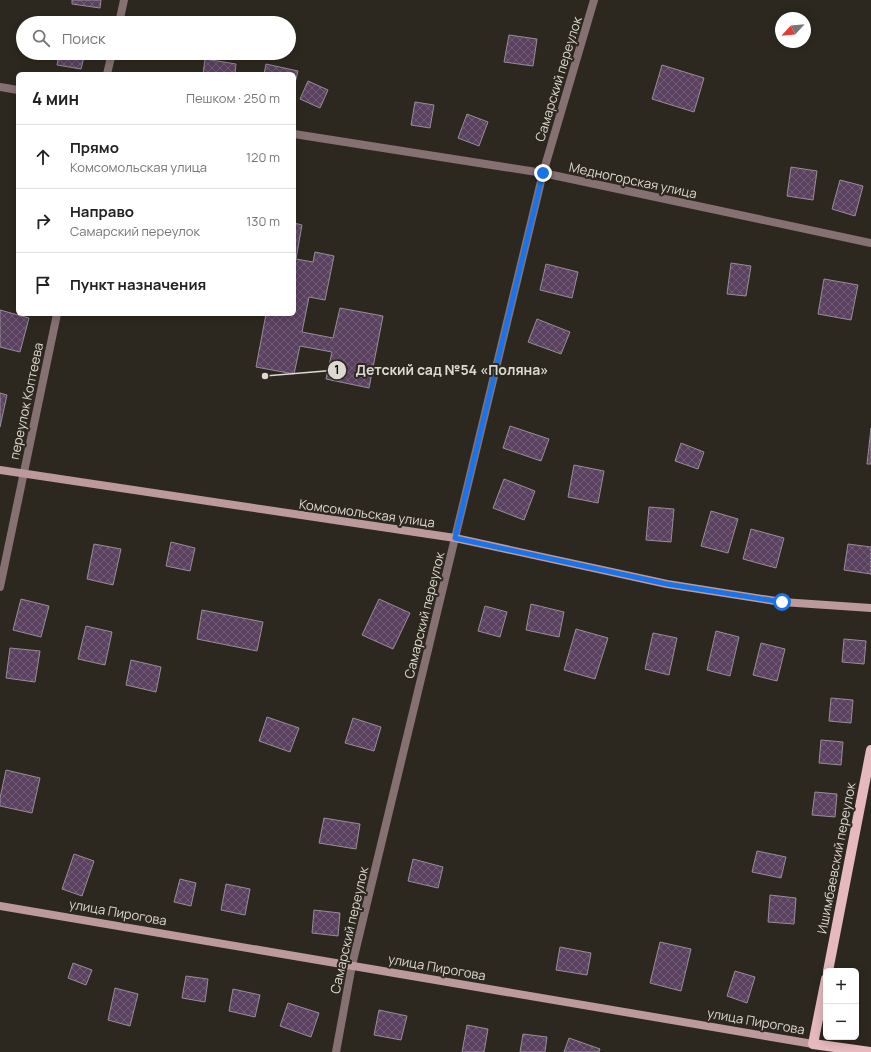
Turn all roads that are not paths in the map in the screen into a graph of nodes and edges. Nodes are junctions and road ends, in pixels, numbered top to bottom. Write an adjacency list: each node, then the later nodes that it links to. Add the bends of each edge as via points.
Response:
1 (124, 0): 3 (street)
2 (594, 0): 9 (street, Самарский переулок)
3 (121, 16)
4 (110, 60): 5 (street)
5 (107, 72)
6 (0, 87): 7 (street)
7 (16, 90)
8 (296, 134): 9 (street, Медногорская улица)
9 (543, 173): 10 (street, Медногорская улица); 14 (street, Самарский переулок)
10 (871, 243)
11 (57, 316): 13 (street, переулок Коптеева)
12 (0, 470): 13 (main road, Комсомольская улица)
13 (23, 474): 14 (main road, Комсомольская улица); 15 (street, переулок Коптеева)
14 (455, 538): 16 (main road, Комсомольская улица, via 667,584 782,602); 19 (street, Самарский переулок)
15 (0, 587)
16 (871, 608)
17 (871, 750): 20 (main road, Ишимбаевский переулок)
18 (0, 906): 19 (main road, улица Пирогова)
19 (352, 965): 22 (main road, улица Пирогова); 23 (street, Самарский переулок)
20 (829, 968)
21 (823, 994): 22 (main road)
22 (812, 1048): 24 (main road, улица Пирогова)
23 (336, 1052)
24 (870, 1052)

